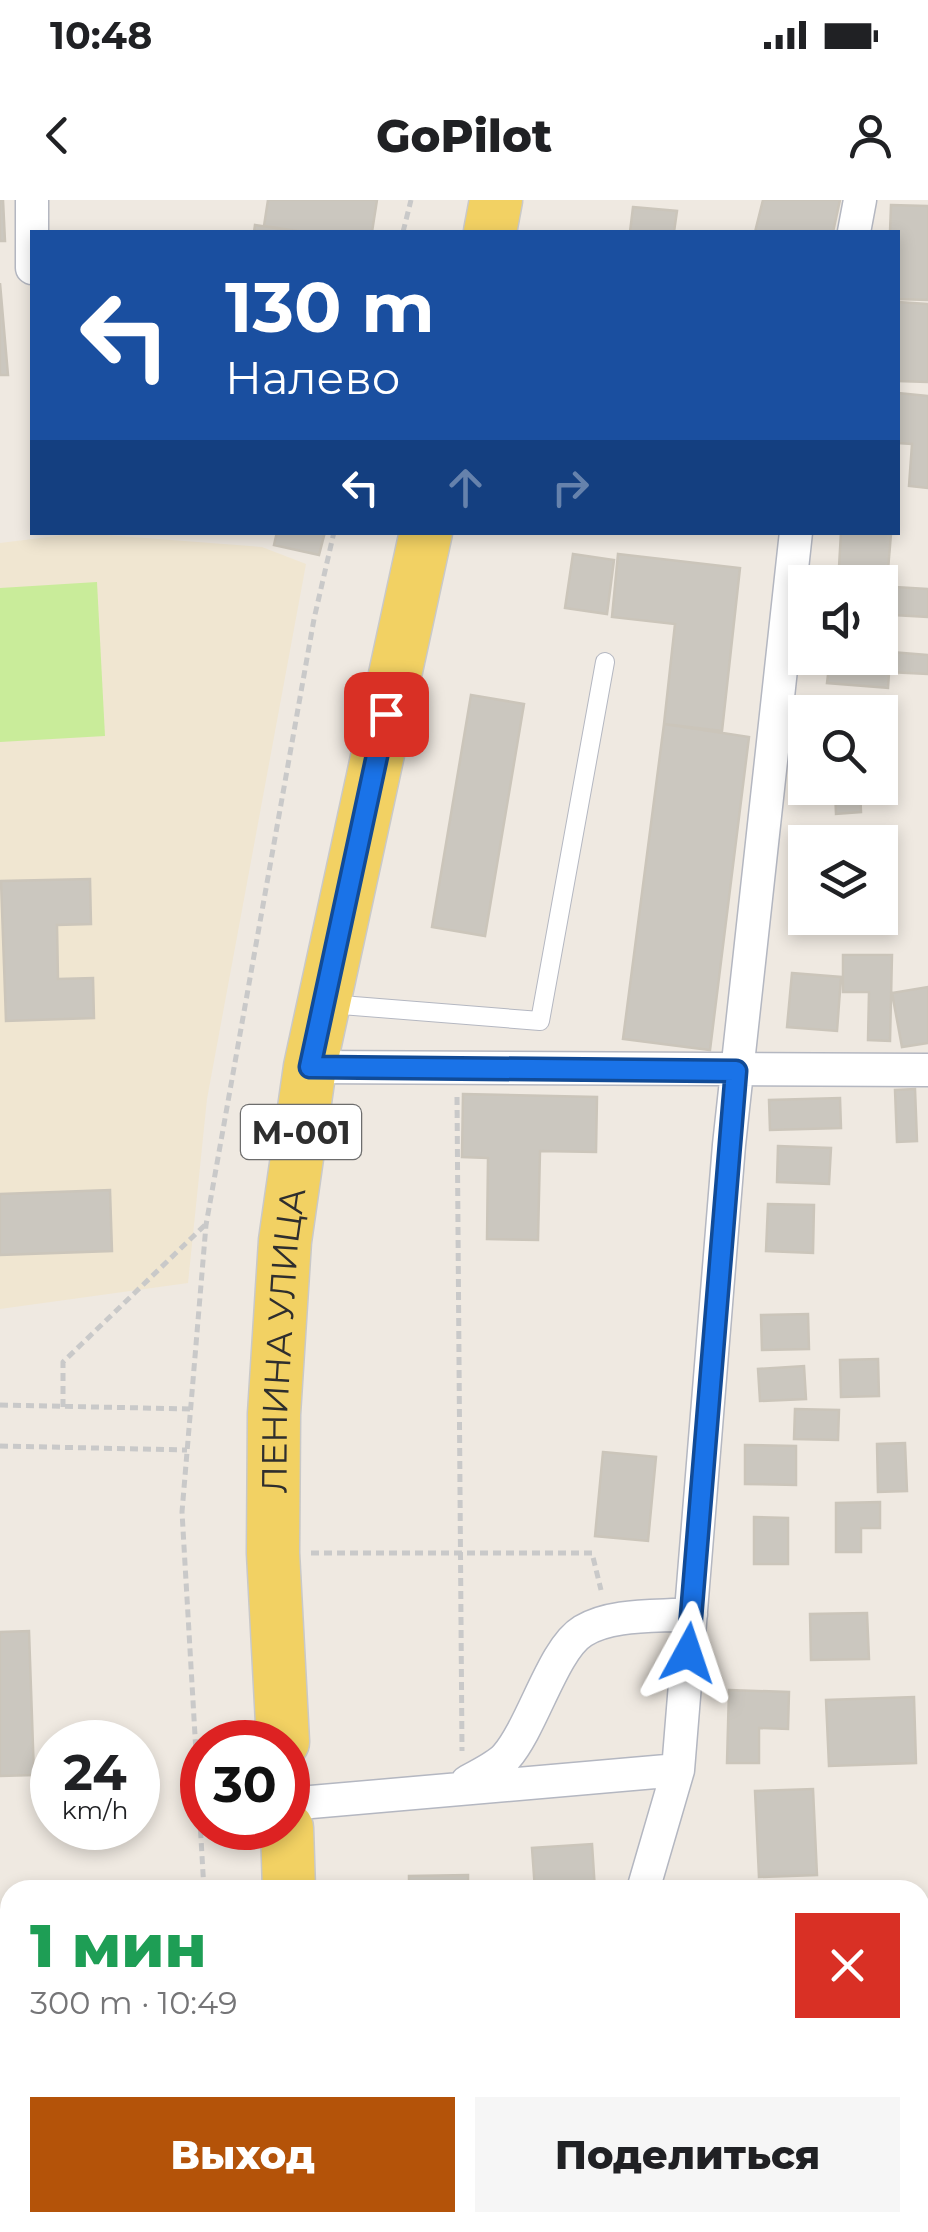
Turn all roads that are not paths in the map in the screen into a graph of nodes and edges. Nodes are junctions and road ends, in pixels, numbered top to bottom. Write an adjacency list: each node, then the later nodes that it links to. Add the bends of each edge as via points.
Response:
1 (32, 200): 4 (street)
2 (496, 200): 5 (main road)
3 (860, 200): 6 (street)
4 (32, 230)
5 (490, 230)
6 (854, 230)
7 (425, 535): 10 (main road, ЛЕНИНА УЛИЦА / М-001)
8 (796, 535): 13 (street)
9 (606, 662): 10 (lane, via 540,1020)
10 (324, 1004): 11 (main road, ЛЕНИНА УЛИЦА / М-001)
11 (310, 1067): 13 (street); 15 (main road, ЛЕНИНА УЛИЦА / М-001, via 285,1241 274,1414 272,1553)
12 (928, 1070): 13 (street)
13 (736, 1071): 14 (street)
14 (691, 1614): 16 (street); 17 (street, via 584,1631 566,1647 506,1758)
15 (282, 1720)
16 (678, 1770): 17 (street); 21 (street)
17 (462, 1786): 18 (street)
18 (310, 1802)
19 (288, 1850): 20 (main road)
20 (289, 1880)
21 (647, 1880)

